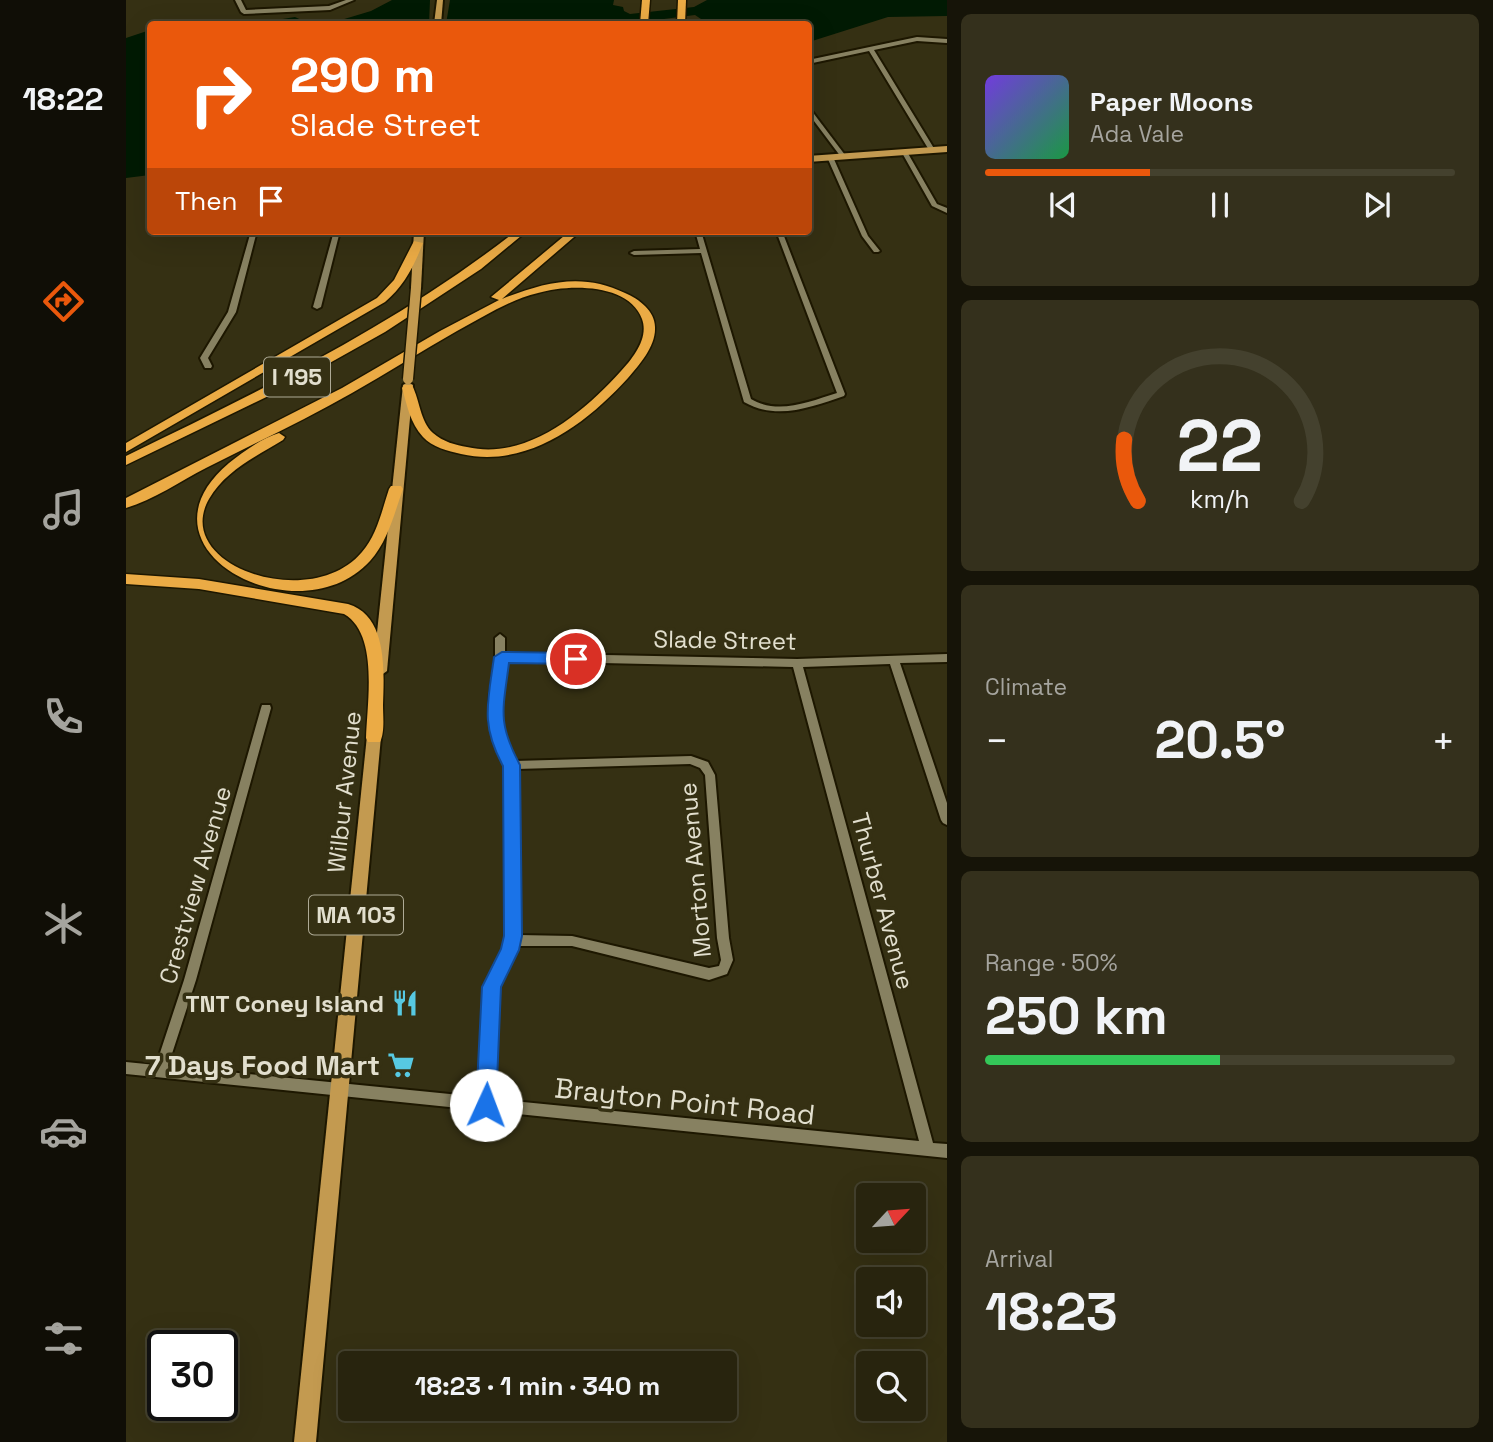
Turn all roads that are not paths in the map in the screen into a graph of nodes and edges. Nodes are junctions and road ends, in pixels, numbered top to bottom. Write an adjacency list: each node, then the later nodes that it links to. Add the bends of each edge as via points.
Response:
1 (238, 0): 2 (street, via 244,12 330,8)
2 (351, 0)
3 (440, 0): 5 (main road)
4 (682, 3): 6 (highway)
5 (438, 21)
6 (682, 21)
7 (947, 41): 8 (street, via 917,39)
8 (872, 48): 9 (street); 12 (street)
9 (812, 61)
10 (812, 113): 14 (street)
11 (947, 149): 12 (main road)
12 (932, 150): 13 (main road)
13 (904, 151): 14 (main road); 17 (street, via 934,205)
14 (843, 156): 15 (main road)
15 (830, 157): 16 (main road); 27 (street)
16 (812, 159)
17 (947, 211)
18 (253, 235): 32 (street, via 232,312 204,358)
19 (336, 235): 30 (street)
20 (506, 235): 29 (highway)
21 (517, 235): 29 (highway, I 195)
22 (571, 235): 31 (highway, I 195, via 527,274)
23 (699, 235): 26 (street)
24 (781, 235): 26 (street, via 841,394 780,410 756,407 747,400)
25 (419, 237): 34 (main road, Wilbur Avenue / MA 103, bridge); 35 (highway, via 408,269 391,293)
26 (704, 251): 28 (street)
27 (876, 251)
28 (634, 253)
29 (460, 279): 36 (highway, I 195, via 339,354)
30 (317, 307)
31 (437, 338): 33 (highway, I 195); 34 (highway, via 511,298 561,285 617,292 636,303 650,326 634,364 607,394 550,436 520,449 476,453 439,443 417,420)
32 (208, 366)
33 (371, 378): 37 (highway, via 222,474 200,504 196,524 212,557 246,579 277,585 318,581 344,573 369,553 378,542); 38 (highway, I 195)
34 (408, 384): 37 (main road, Wilbur Avenue / MA 103)
35 (126, 448)
36 (126, 461)
37 (396, 489): 46 (main road, Wilbur Avenue / MA 103)
38 (126, 504)
39 (126, 579): 46 (highway, via 238,590 348,609 361,617 374,651)
40 (500, 638): 41 (street)
41 (502, 657): 44 (street, Slade Street); 47 (street, via 494,718)
42 (947, 657): 43 (street, Slade Street)
43 (894, 660): 44 (street, Slade Street); 48 (street)
44 (797, 663): 54 (street, Thurber Avenue)
45 (267, 708): 51 (street, Crestview Avenue)
46 (374, 738): 52 (main road, Wilbur Avenue / MA 103)
47 (512, 765): 49 (street); 49 (street, Morton Avenue, via 691,760 704,765 710,775 727,960 723,970 709,974 572,941)
48 (947, 820)
49 (512, 940): 53 (street, via 492,987)
50 (126, 1068): 51 (street, Brayton Point Road)
51 (160, 1072): 52 (street, Brayton Point Road)
52 (341, 1091): 53 (street, Brayton Point Road); 56 (main road, Wilbur Avenue / MA 103)
53 (486, 1105): 54 (street, Brayton Point Road)
54 (928, 1149): 55 (street, Brayton Point Road)
55 (947, 1151)
56 (305, 1442)

